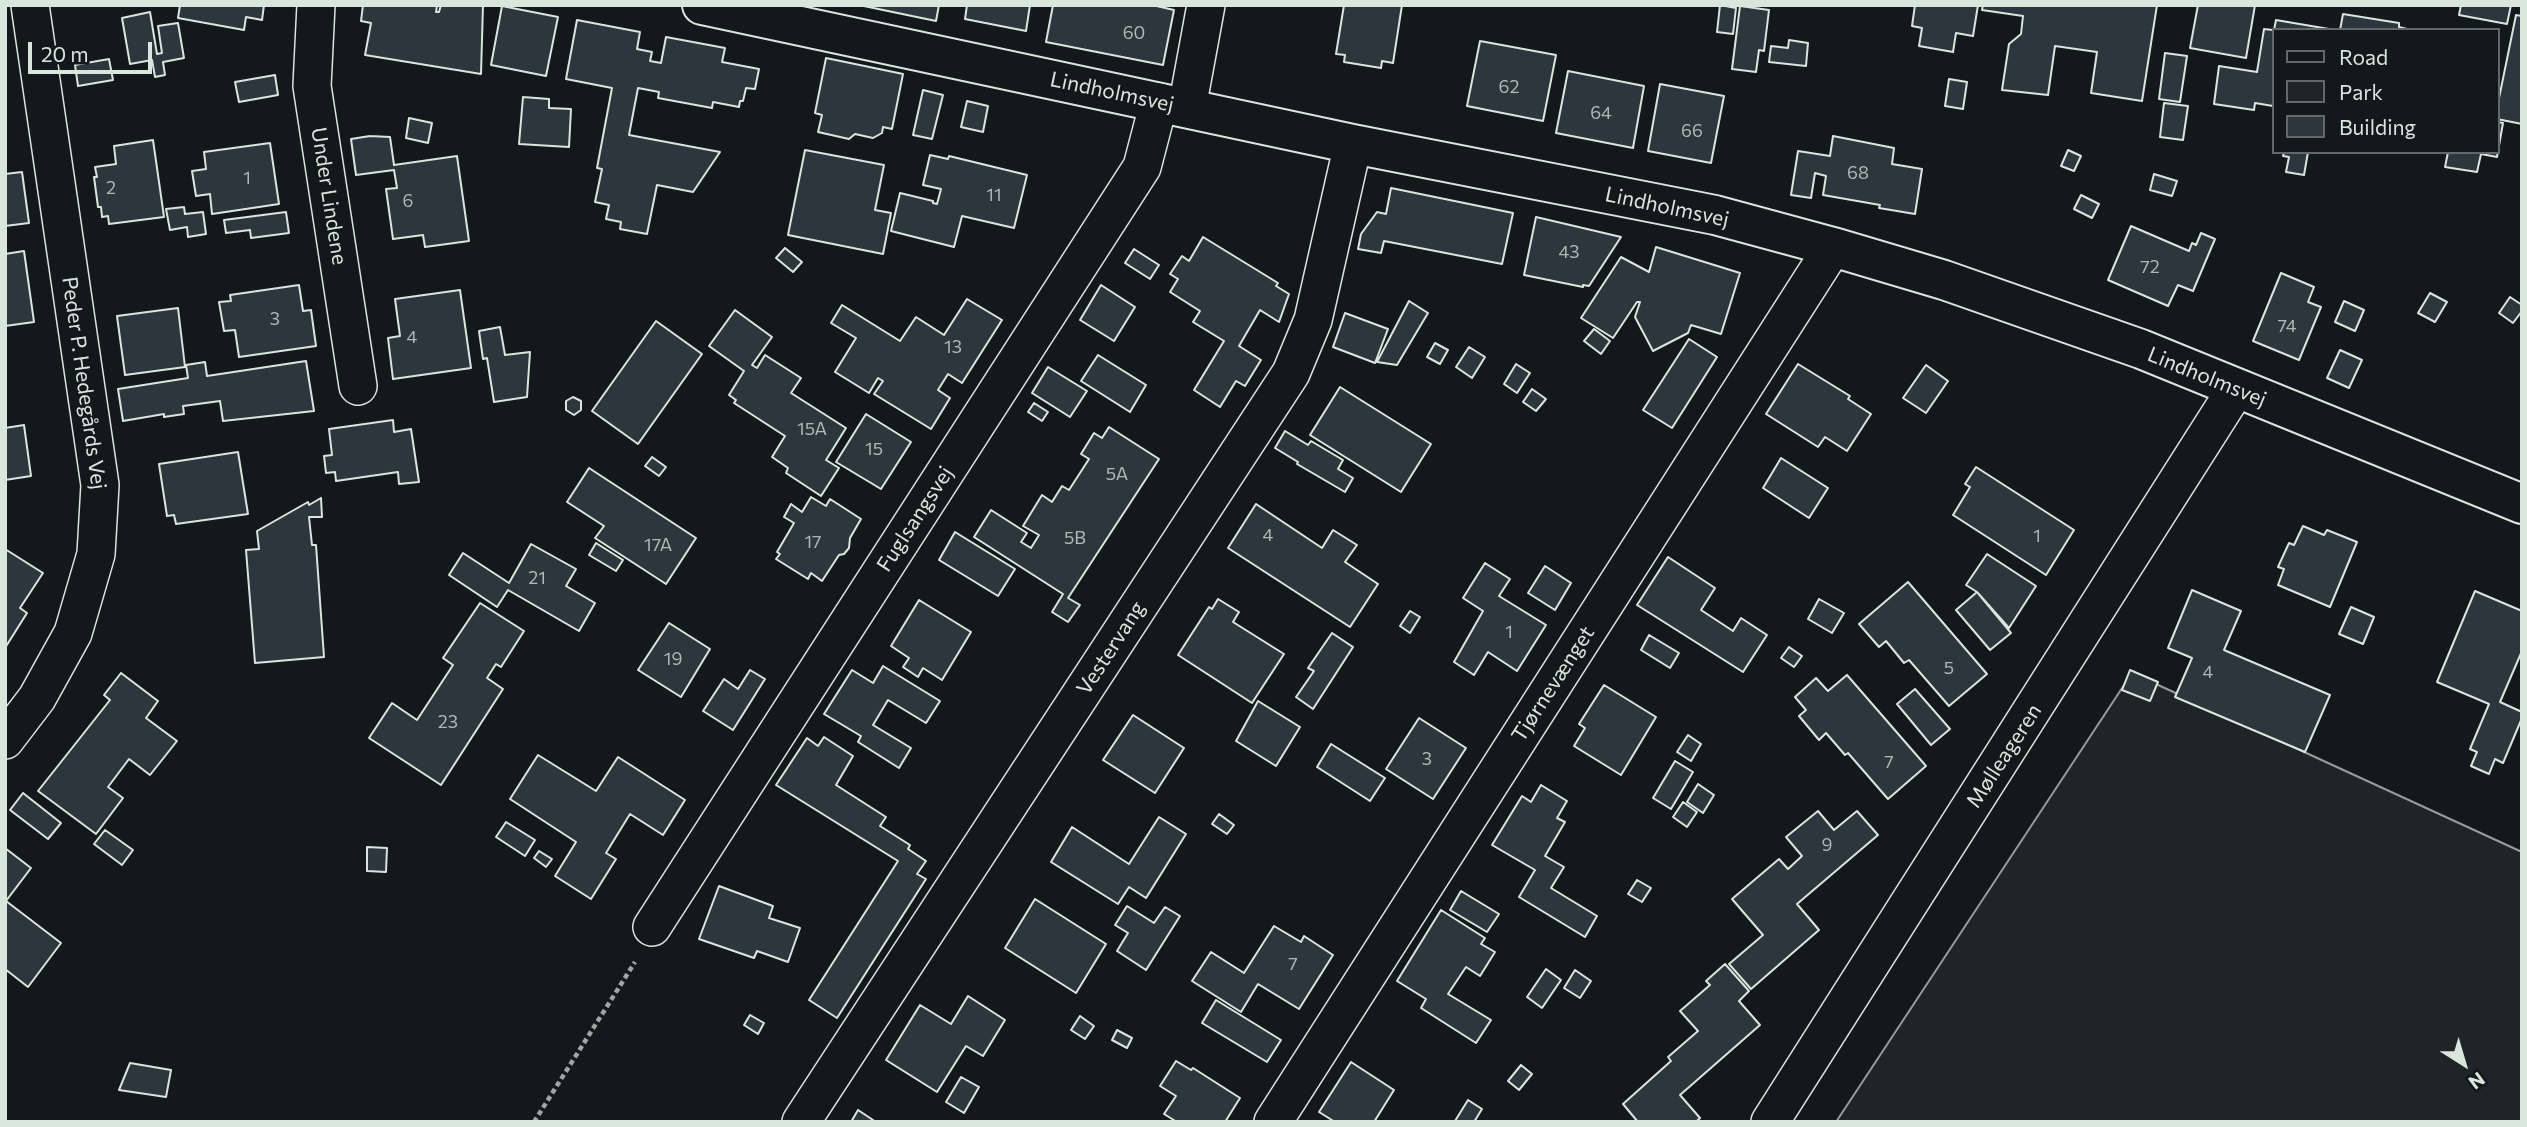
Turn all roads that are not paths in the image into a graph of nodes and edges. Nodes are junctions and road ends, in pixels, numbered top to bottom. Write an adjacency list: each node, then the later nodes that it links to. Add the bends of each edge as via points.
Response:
1 (30, 5): 12 (street, Peder P. Hedegårds Vej, via 100,485 96,554 73,633 37,698)
2 (316, 5): 9 (street, Under Lindene, via 312,86)
3 (702, 5): 5 (street, Lindholmsvej)
4 (1206, 5): 6 (street, Fuglsangsvej)
5 (783, 13): 6 (street, Lindholmsvej)
6 (1173, 105): 7 (street, Lindholmsvej); 13 (street, Fuglsangsvej, via 1142,167)
7 (1353, 145): 8 (street, Lindholmsvej, via 1715,215); 14 (street, Vestervang, via 1313,320 1290,373)
8 (1833, 247): 10 (street, Lindholmsvej, via 1944,280 2141,349); 15 (street, Tjørnevænget)
9 (358, 386)
10 (2236, 389): 11 (street, Lindholmsvej); 16 (street, Mølleageren)
11 (2522, 504)
12 (5, 740)
13 (652, 927)
14 (801, 1122)
15 (1273, 1122)
16 (1770, 1122)

